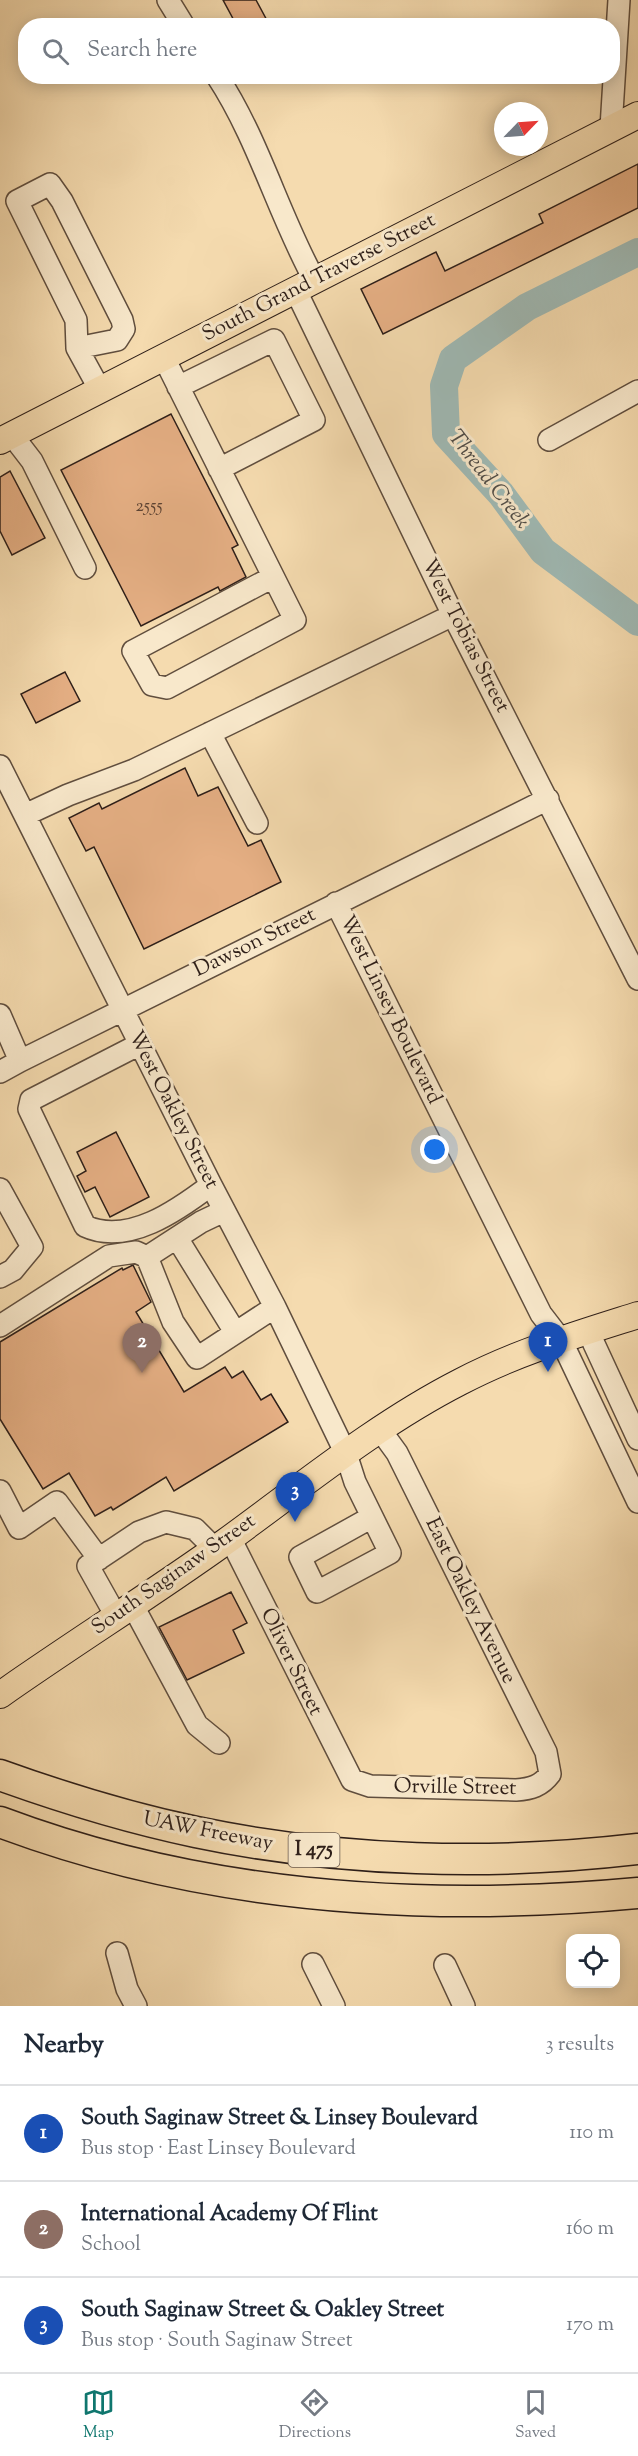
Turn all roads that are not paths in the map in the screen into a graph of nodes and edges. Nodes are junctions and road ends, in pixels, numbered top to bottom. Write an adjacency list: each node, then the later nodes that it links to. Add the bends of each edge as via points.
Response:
1 (168, 0): 3 (street)
2 (619, 0): 4 (street)
3 (179, 18)
4 (618, 18)
5 (222, 84): 9 (street, West Tobias Street, via 250,133 292,238)
6 (614, 84): 8 (street)
7 (638, 115): 8 (main road, South Grand Traverse Street)
8 (611, 128): 9 (main road, South Grand Traverse Street)
9 (305, 286): 11 (main road, South Grand Traverse Street); 20 (street, West Tobias Street)
10 (77, 348): 10 (street, via 76,320 17,201 50,184 124,329 117,340); 13 (street)
11 (164, 358): 12 (street); 13 (main road, South Grand Traverse Street)
12 (178, 387): 17 (street); 17 (street, via 274,340 314,420)
13 (100, 390): 15 (main road, South Grand Traverse Street)
14 (638, 391): 16 (street)
15 (6, 438): 18 (street, via 32,461)
16 (549, 440)
17 (219, 469): 19 (street)
18 (85, 568)
19 (273, 577): 19 (street, via 295,620 167,688 152,685 133,651)
20 (453, 615): 21 (street); 23 (street, West Tobias Street)
21 (210, 733): 24 (street, via 134,770); 25 (street)
22 (0, 766): 24 (street, West Oakley Street)
23 (548, 799): 26 (street, Dawson Street); 27 (street, West Tobias Street)
24 (25, 815): 29 (street, West Oakley Street)
25 (257, 824)
26 (336, 903): 29 (street, Dawson Street); 45 (street, West Linsey Boulevard, via 542,1314)
27 (632, 952): 28 (street, West Tobias Street)
28 (638, 979)
29 (123, 1009): 31 (street, West Oakley Street); 32 (street, Dawson Street)
30 (0, 1015): 32 (street)
31 (140, 1044): 34 (street, West Oakley Street); 34 (street, via 31,1100 29,1109 86,1226 98,1231 116,1230 156,1221)
32 (20, 1061): 33 (street, Dawson Street)
33 (0, 1072)
34 (211, 1185): 36 (street, West Oakley Street)
35 (0, 1189): 39 (street, via 32,1247 14,1270)
36 (224, 1211): 37 (street); 40 (street, West Oakley Street)
37 (177, 1238): 38 (street); 43 (street)
38 (147, 1257): 42 (street, via 136,1252 109,1256); 43 (street, via 173,1322 197,1358)
39 (0, 1276)
40 (275, 1307): 43 (street); 48 (street, West Oakley Street)
41 (638, 1315): 44 (main road, South Saginaw Street)
42 (0, 1326)
43 (238, 1330)
44 (588, 1331): 45 (main road, South Saginaw Street); 47 (street)
45 (561, 1340): 46 (main road, South Saginaw Street, via 529,1350 458,1383); 50 (street, West Linsey Boulevard)
46 (381, 1431): 48 (main road, South Saginaw Street); 57 (street, East Oakley Avenue, via 397,1453 546,1752)
47 (638, 1439)
48 (346, 1454): 51 (street, West Oakley Street); 52 (main road, South Saginaw Street)
49 (0, 1491): 53 (street, via 19,1528 57,1502)
50 (638, 1502)
51 (372, 1517)
52 (222, 1544): 53 (street, via 195,1529 166,1522 139,1532); 54 (main road, South Saginaw Street); 59 (street, Oliver Street, via 343,1766)
53 (99, 1559): 54 (street, via 88,1566)
54 (124, 1611): 55 (main road, South Saginaw Street); 56 (street, via 197,1725)
55 (0, 1695)
56 (219, 1743)
57 (550, 1774): 59 (street, Orville Street, via 536,1787 516,1790 370,1786)
58 (0, 1775): 61 (highway, UAW Freeway / I 475, via 159,1823 285,1847 486,1858)
59 (356, 1782)
60 (0, 1822): 62 (highway, I 475, via 148,1866 297,1894 483,1903)
61 (638, 1849)
62 (638, 1893)
63 (117, 1953): 66 (street)
64 (313, 1964): 67 (street)
65 (445, 1965): 68 (street)
66 (136, 2006)
67 (334, 2006)
68 (465, 2006)

